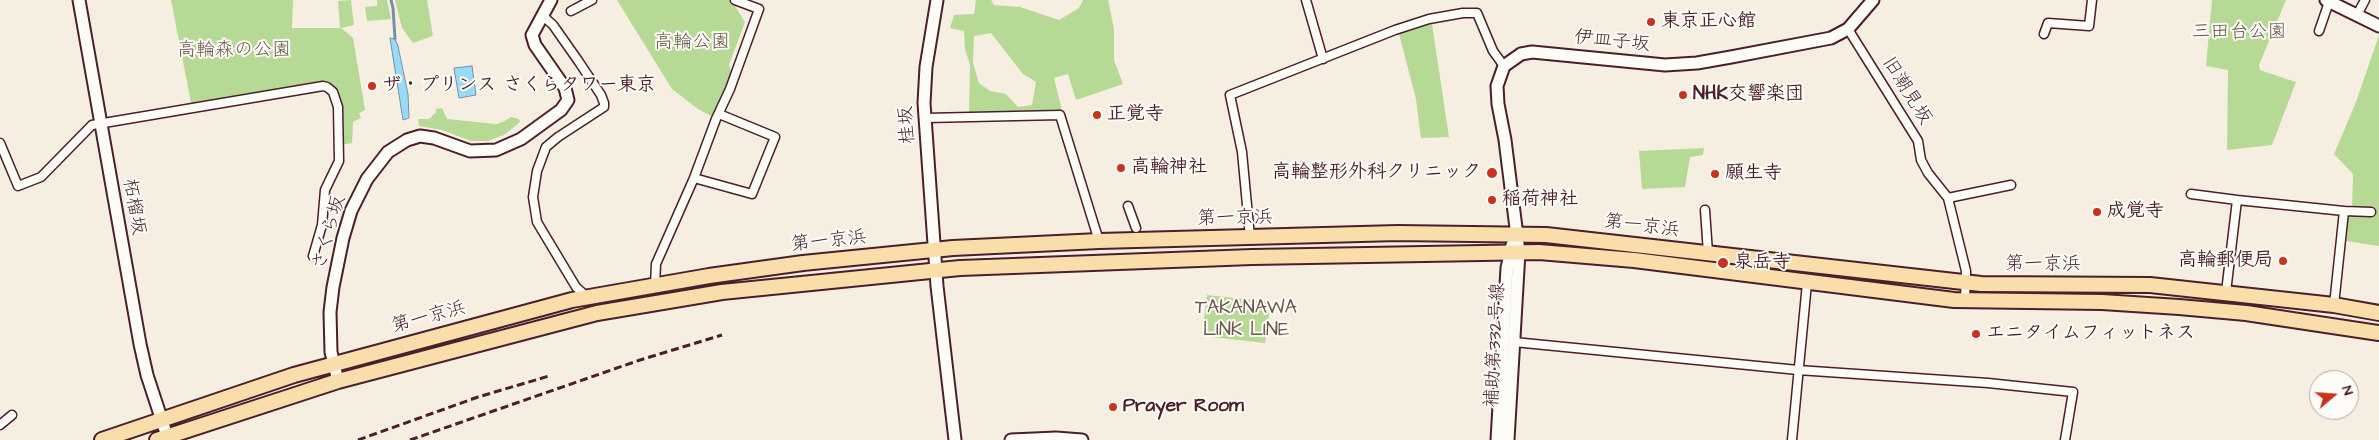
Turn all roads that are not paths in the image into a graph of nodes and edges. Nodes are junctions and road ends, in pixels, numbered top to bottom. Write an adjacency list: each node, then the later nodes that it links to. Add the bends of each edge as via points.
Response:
1 (79, 0): 22 (street, 柘榴坂)
2 (551, 0): 13 (street, さくら坂)
3 (592, 0): 11 (street)
4 (735, 0): 20 (street, via 759,9)
5 (936, 0): 21 (street, 桂坂, via 926,67)
6 (1306, 0): 18 (street)
7 (1873, 0): 15 (street, 伊皿子坂)
8 (2092, 0): 17 (street, via 2089,26 2048,23)
9 (2365, 0): 12 (street)
10 (2327, 1): 12 (street); 16 (street)
11 (571, 11)
12 (2357, 15): 14 (street)
13 (543, 16): 50 (street, via 588,75 604,103 546,147 537,171 533,197 537,222 576,287); 58 (street, さくら坂, via 532,36 565,88 568,100 561,110 521,139 496,150 470,151 420,136 408,140 388,152 367,179 352,211 337,261 330,312)
14 (2379, 26)
15 (1848, 29): 19 (street, 伊皿子坂, via 1831,38 1697,63 1651,64 1532,52 1520,54); 27 (street, 旧潮見坂, via 1918,141 1921,160 1928,173)
16 (2319, 31)
17 (2044, 34)
18 (1323, 59): 19 (street, via 1429,19 1477,13 1493,51); 35 (street, via 1230,95 1242,152)
19 (1504, 66): 34 (street, via 1498,80 1497,95)
20 (719, 114): 24 (street); 24 (street, via 775,137 752,194)
21 (926, 118): 36 (street, via 1060,115); 38 (street, 桂坂)
22 (100, 123): 23 (street, via 90,126 41,177 18,186); 41 (street, via 327,87 333,92 338,107 340,160 325,190 322,225); 62 (street, 柘榴坂, via 143,359)
23 (0, 143)
24 (694, 178): 48 (street, via 656,264)
25 (2010, 185): 27 (street)
26 (2191, 194): 28 (street)
27 (1948, 198): 45 (street)
28 (2237, 200): 31 (street); 49 (street)
29 (1128, 206): 33 (street)
30 (1705, 210): 40 (street)
31 (2344, 211): 32 (street); 54 (street)
32 (2371, 212)
33 (1136, 228)
34 (1516, 234): 35 (highway, 第一京浜); 39 (street); 40 (highway, 第一京浜, via 1546,234)
35 (1250, 237): 36 (highway, 第一京浜)
36 (1099, 241): 37 (highway, 第一京浜)
37 (994, 246): 38 (highway, 第一京浜); 42 (highway)
38 (934, 249): 43 (street, 桂坂); 48 (highway, 第一京浜, via 802,263)
39 (1514, 252): 42 (highway, 第一京浜, via 1252,257); 46 (highway, 第一京浜, via 1634,260); 59 (street, via 1514,342); 69 (street, 補助第332号線); 70 (street, 補助第332号線)
40 (1708, 253): 44 (highway, 第一京浜)
41 (313, 256)
42 (995, 267): 43 (highway, 第一京浜)
43 (936, 270): 60 (highway, 第一京浜, via 722,292 627,308 544,326); 66 (street, 桂坂)
44 (1925, 277): 45 (highway, 第一京浜); 51 (highway, via 1930,288)
45 (1967, 282): 47 (highway, 第一京浜); 52 (street)
46 (1807, 283): 51 (highway, 第一京浜); 59 (street)
47 (2010, 284): 49 (highway, 第一京浜, via 2150,285); 53 (highway, via 1999,290 2000,295 2002,300)
48 (655, 285): 50 (highway, 第一京浜)
49 (2226, 292): 54 (highway, 第一京浜)
50 (587, 297): 58 (highway, 第一京浜)
51 (1922, 297): 52 (highway, 第一京浜)
52 (1965, 301): 53 (highway, 第一京浜)
53 (2014, 302): 56 (highway, 第一京浜, via 2102,302 2179,307 2246,313)
54 (2338, 306): 55 (highway, 第一京浜); 56 (highway)
55 (2379, 313)
56 (2340, 328): 57 (highway, 第一京浜)
57 (2379, 333)
58 (333, 364): 60 (street, さくら坂); 62 (highway, 第一京浜)
59 (1798, 370): 71 (street); 72 (street, via 2073,392)
60 (338, 381): 64 (highway, 第一京浜)
61 (12, 416): 63 (street)
62 (161, 419): 64 (street, 柘榴坂); 65 (highway, 第一京浜)
63 (0, 425)
64 (162, 438)
65 (109, 439)
66 (955, 440)
67 (1011, 440): 68 (street)
68 (1082, 440)
69 (1497, 440)
70 (1507, 440)
71 (1792, 440)
72 (2065, 440)

